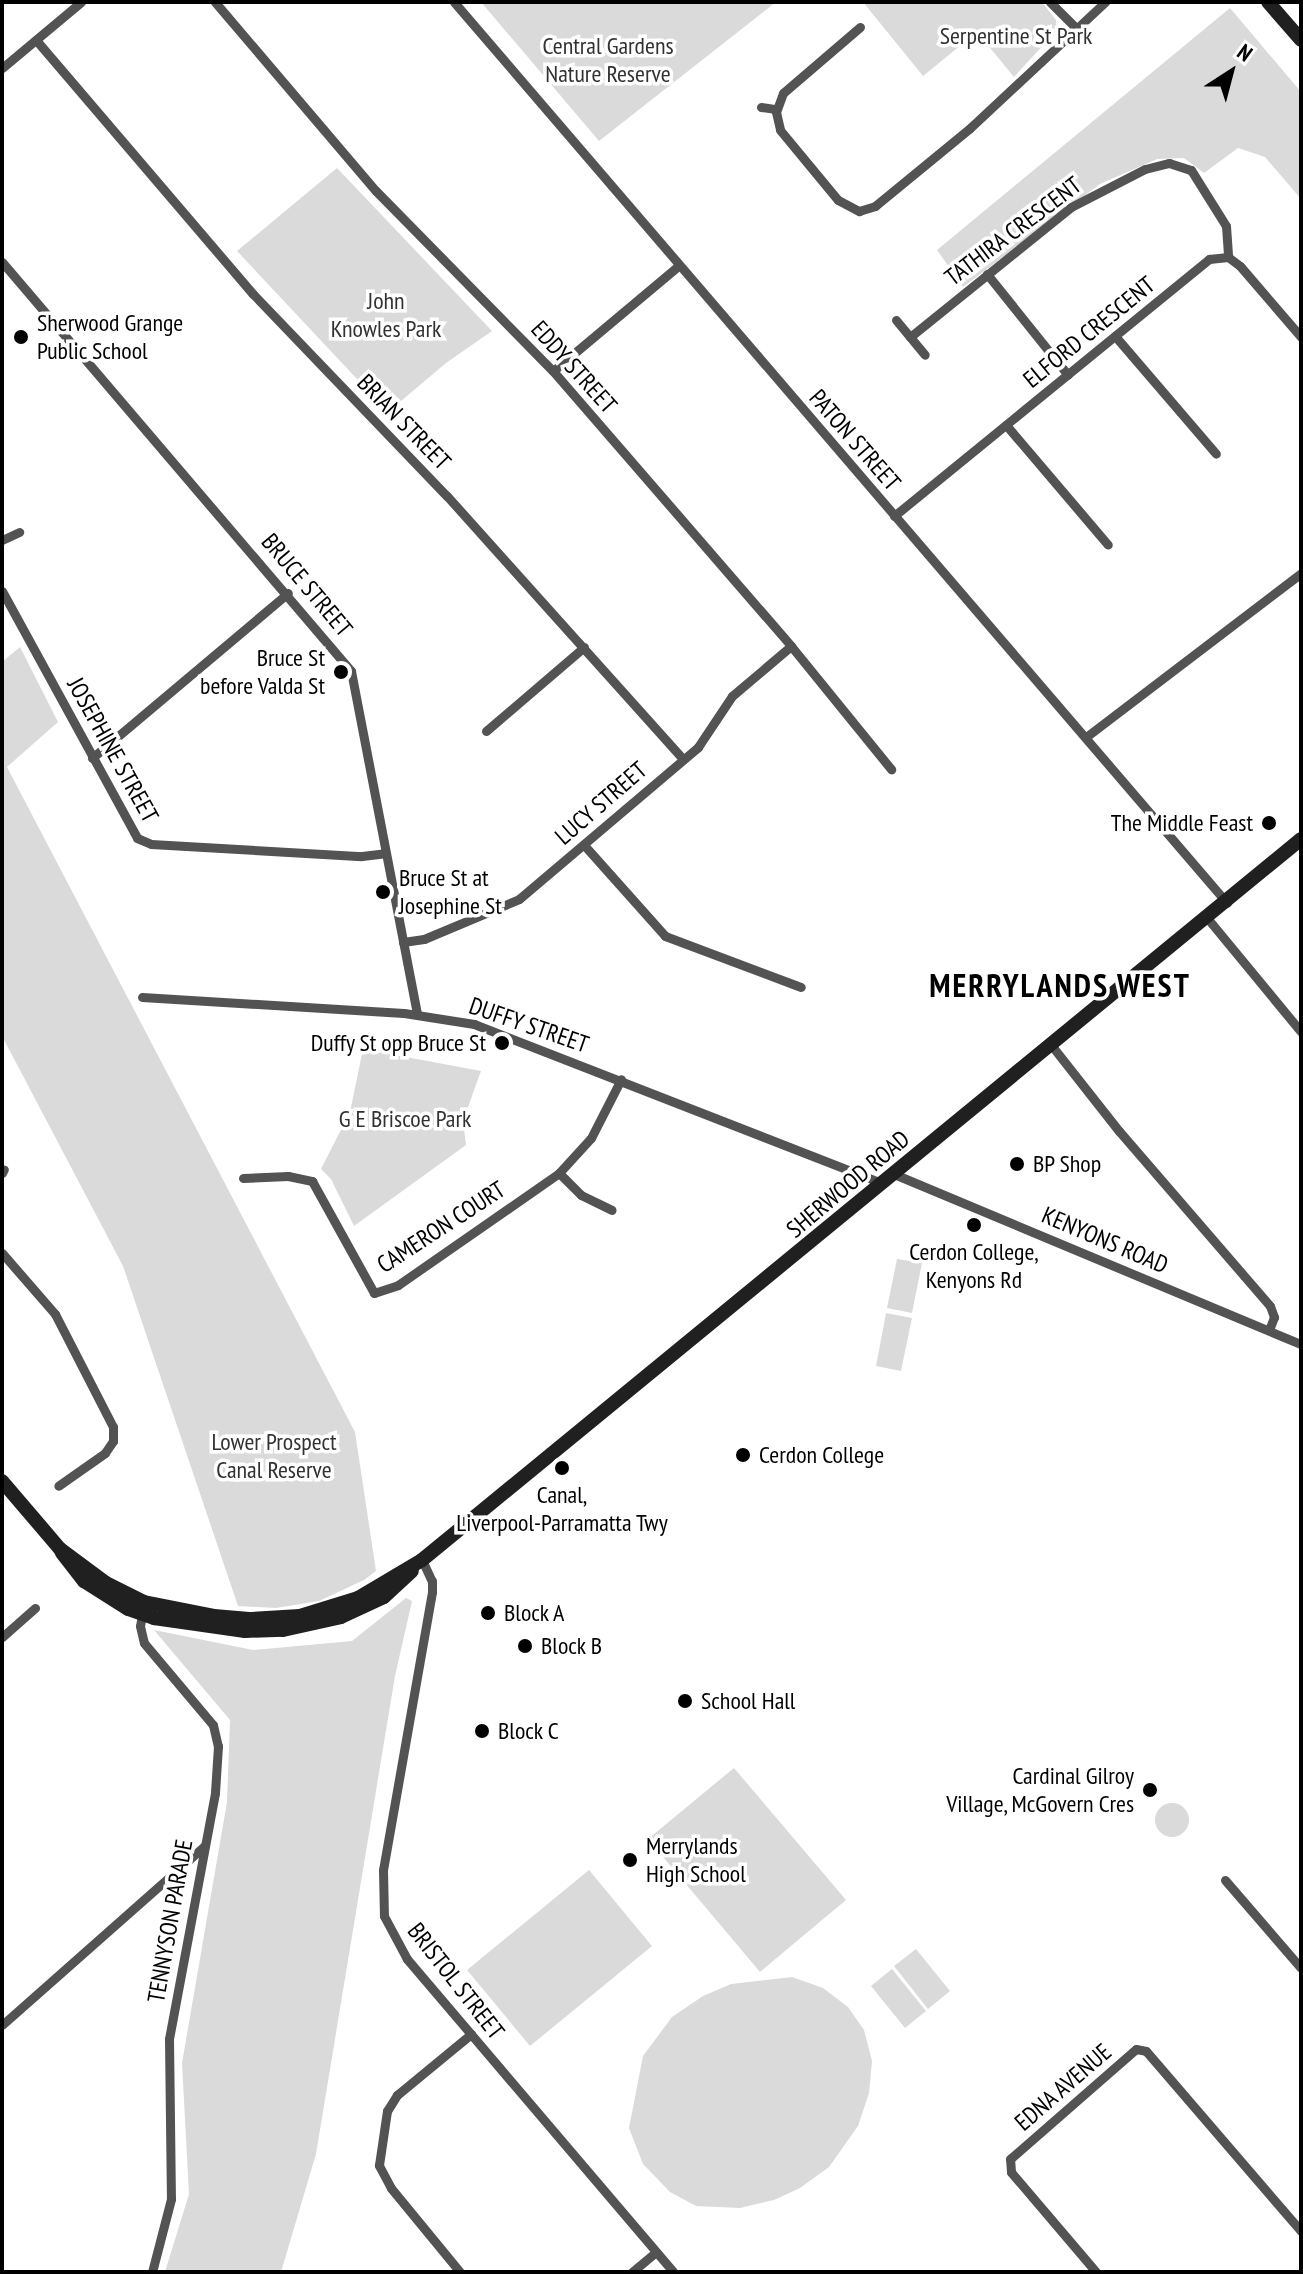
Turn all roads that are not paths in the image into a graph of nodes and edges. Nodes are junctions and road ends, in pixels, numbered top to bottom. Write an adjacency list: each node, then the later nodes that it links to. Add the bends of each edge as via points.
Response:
1 (81, 2): 9 (street)
2 (215, 2): 23 (street, EDDY STREET, via 376,191)
3 (454, 2): 16 (street, PATON STREET)
4 (1050, 2): 8 (street)
5 (1105, 2): 8 (street)
6 (1268, 2): 10 (main road)
7 (860, 27): 13 (street, via 787,89)
8 (1075, 27): 13 (street, via 970,128 858,216 838,200 780,130)
9 (36, 40): 11 (street); 35 (street, BRIAN STREET, via 253,294)
10 (1301, 40)
11 (2, 68)
12 (761, 107): 13 (street)
13 (776, 109)
14 (1228, 257): 17 (street, TATHIRA CRESCENT, via 1226,226 1196,176 1169,163 1124,178 1071,207); 19 (street, ELFORD CRESCENT, via 1209,259); 21 (street)
15 (2, 262): 33 (street, BRUCE STREET)
16 (678, 266): 23 (street); 27 (street, PATON STREET)
17 (987, 274): 20 (street, TATHIRA CRESCENT); 24 (street)
18 (896, 320): 20 (street)
19 (1115, 336): 24 (street, ELFORD CRESCENT); 26 (street)
20 (910, 337): 22 (street)
21 (1301, 337)
22 (925, 355)
23 (553, 371): 34 (street, EDDY STREET)
24 (1068, 375): 25 (street, ELFORD CRESCENT)
25 (1006, 425): 27 (street, ELFORD CRESCENT); 30 (street)
26 (1216, 454)
27 (894, 516): 37 (street, PATON STREET)
28 (19, 532): 29 (street)
29 (2, 540)
30 (1108, 545)
31 (1301, 573): 37 (street)
32 (2, 591): 38 (street, JOSEPHINE STREET)
33 (288, 593): 38 (street); 43 (street, BRUCE STREET, via 351,671)
34 (791, 646): 39 (street, LUCY STREET, via 732,696 702,742); 40 (street, EDDY STREET)
35 (584, 647): 36 (street); 39 (street, BRIAN STREET)
36 (486, 731)
37 (1086, 737): 44 (street, PATON STREET)
38 (92, 758): 43 (street, JOSEPHINE STREET, via 129,828 147,843)
39 (683, 759): 42 (street, LUCY STREET)
40 (891, 769)
41 (1301, 839): 44 (main road, SHERWOOD ROAD)
42 (584, 845): 46 (street, LUCY STREET, via 519,899 424,939); 47 (street, via 665,936)
43 (385, 853): 46 (street, BRUCE STREET)
44 (1227, 903): 45 (main road, SHERWOOD ROAD)
45 (1208, 919): 50 (street); 51 (main road, SHERWOOD ROAD)
46 (403, 942): 49 (street, BRUCE STREET)
47 (801, 987)
48 (142, 997): 49 (street, DUFFY STREET)
49 (417, 1015): 52 (street, DUFFY STREET, via 482,1026)
50 (1301, 1032)
51 (1052, 1046): 55 (main road, SHERWOOD ROAD); 58 (street, via 1270,1306 1274,1317)
52 (621, 1079): 53 (street, CAMERON COURT, via 591,1138); 55 (street, DUFFY STREET)
53 (559, 1173): 54 (street, CAMERON COURT, via 398,1285 374,1293 312,1181); 56 (street, via 581,1195)
54 (243, 1178)
55 (888, 1178): 58 (street, KENYONS ROAD); 62 (main road, SHERWOOD ROAD)
56 (612, 1210)
57 (2, 1253): 61 (street, via 55,1314 113,1427 113,1441 105,1453)
58 (1269, 1330): 59 (street, KENYONS ROAD)
59 (1301, 1344)
60 (2, 1481): 64 (main road, SHERWOOD ROAD, via 60,1549)
61 (58, 1486)
62 (422, 1560): 64 (main road, SHERWOOD ROAD, via 384,1597 354,1612 309,1620); 70 (street, BRISTOL STREET, via 432,1592 382,1901 391,1933 407,1959)
63 (35, 1608): 65 (street)
64 (143, 1608): 66 (street, TENNYSON PARADE, via 144,1643 213,1725 217,1762)
65 (2, 1637)
66 (204, 1846): 69 (street); 74 (street, TENNYSON PARADE, via 169,2039 171,2199)
67 (1225, 1880): 68 (street)
68 (1301, 1968)
69 (2, 2025)
70 (471, 2034): 72 (street, BRISTOL STREET); 73 (street, via 397,2095 387,2111 379,2165 381,2176)
71 (1301, 2231): 77 (street, EDNA AVENUE, via 1146,2051 1136,2049 1010,2159 1011,2172)
72 (656, 2252): 75 (street); 76 (street, BRISTOL STREET)
73 (453, 2270)
74 (152, 2272)
75 (632, 2272)
76 (673, 2272)
77 (1096, 2272)

